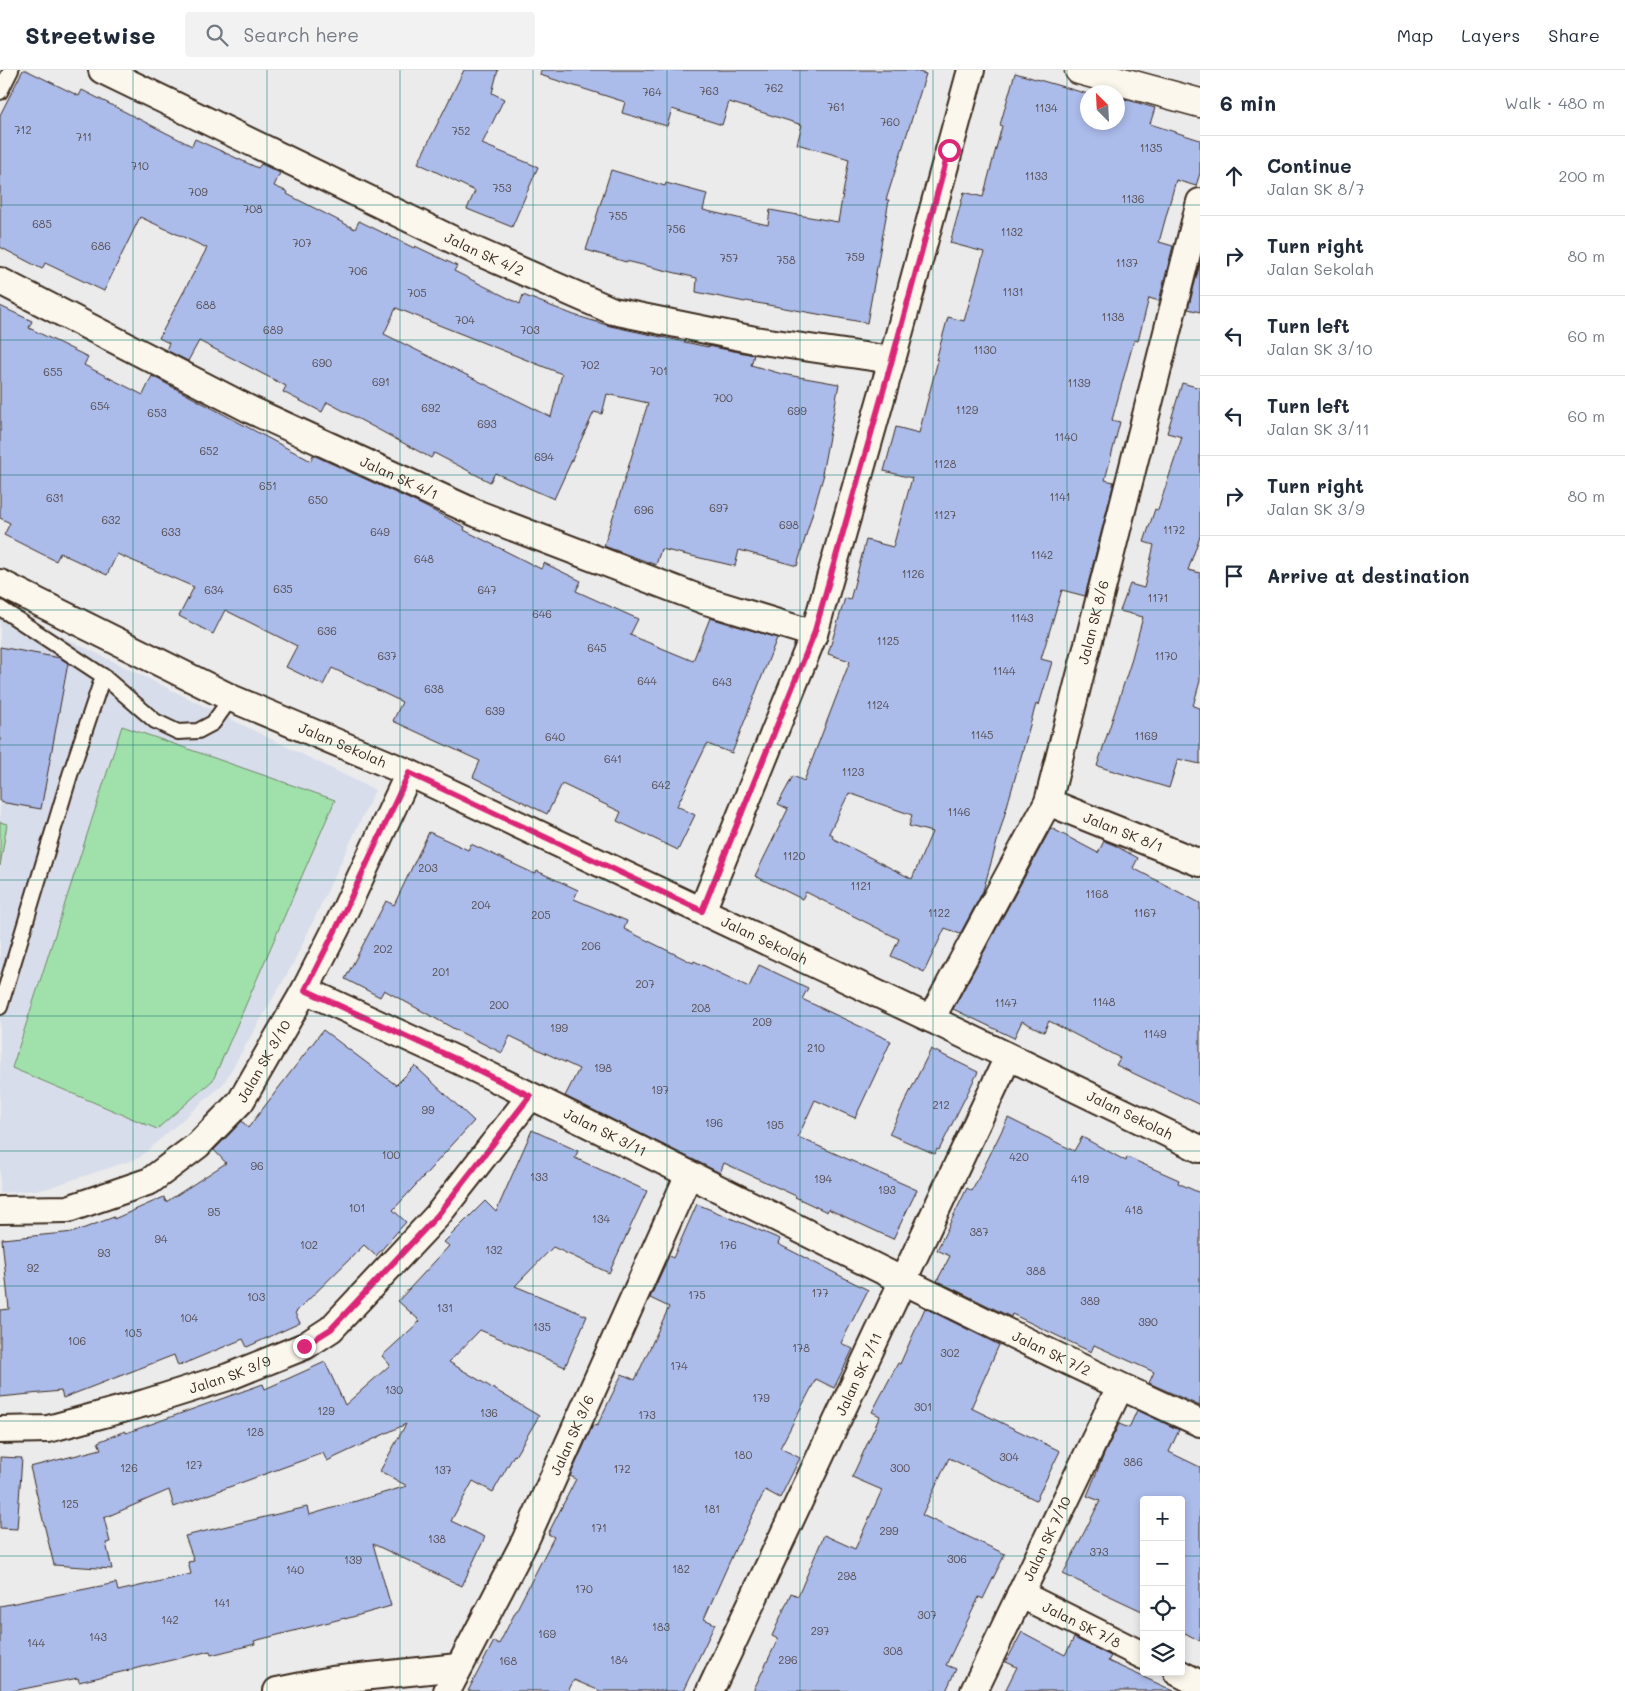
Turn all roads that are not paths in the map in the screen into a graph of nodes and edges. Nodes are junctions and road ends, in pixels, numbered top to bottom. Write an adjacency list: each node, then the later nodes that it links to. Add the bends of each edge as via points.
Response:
1 (11, 70): 5 (lane)
2 (102, 70): 9 (street, Jalan SK 4/2, via 476,251 612,310 755,340)
3 (971, 70): 9 (street)
4 (1079, 70): 6 (street)
5 (0, 92)
6 (1200, 103)
7 (1200, 202): 16 (street, Jalan SK 8/6)
8 (0, 281): 12 (street, Jalan SK 4/1, via 251,410 478,514 706,601)
9 (892, 360): 12 (street)
10 (0, 584): 14 (street, Jalan Sekolah)
11 (0, 608): 13 (lane)
12 (814, 634): 18 (street)
13 (103, 676): 14 (lane, via 155,721 178,732 198,731 213,723); 20 (lane)
14 (231, 698): 15 (street, Jalan Sekolah)
15 (409, 773): 18 (street, Jalan Sekolah); 19 (street, Jalan SK 3/10)
16 (1048, 802): 17 (street, Jalan SK 8/1); 21 (street, Jalan SK 8/6)
17 (1200, 862)
18 (702, 911): 21 (street, Jalan Sekolah)
19 (305, 990): 23 (street, Jalan SK 3/11); 26 (street, Jalan SK 3/10, via 241,1101 198,1145 150,1181 68,1209)
20 (0, 1007)
21 (931, 1019): 22 (street, Jalan Sekolah)
22 (1008, 1057): 24 (street, Jalan Sekolah); 27 (street, Jalan SK 7/11)
23 (530, 1096): 25 (street, Jalan SK 3/11); 30 (street, Jalan SK 3/9, via 437,1216 324,1334 304,1346 228,1377 145,1403 48,1429)
24 (1200, 1149)
25 (689, 1174): 27 (street, Jalan SK 3/11); 33 (street, Jalan SK 3/6, via 524,1541)
26 (0, 1210)
27 (903, 1281): 28 (street, Jalan SK 7/2); 38 (street, Jalan SK 7/11)
28 (1120, 1387): 29 (street, Jalan SK 7/2); 31 (street, Jalan SK 7/10)
29 (1200, 1423)
30 (0, 1430)
31 (1020, 1594): 32 (street, Jalan SK 7/8); 39 (street, Jalan SK 7/10)
32 (1140, 1654)
33 (458, 1667): 36 (street, via 332,1680); 37 (street, Jalan SK 3/6)
34 (1185, 1676): 35 (street)
35 (1200, 1684)
36 (277, 1691)
37 (447, 1691)
38 (710, 1691)
39 (974, 1691)

